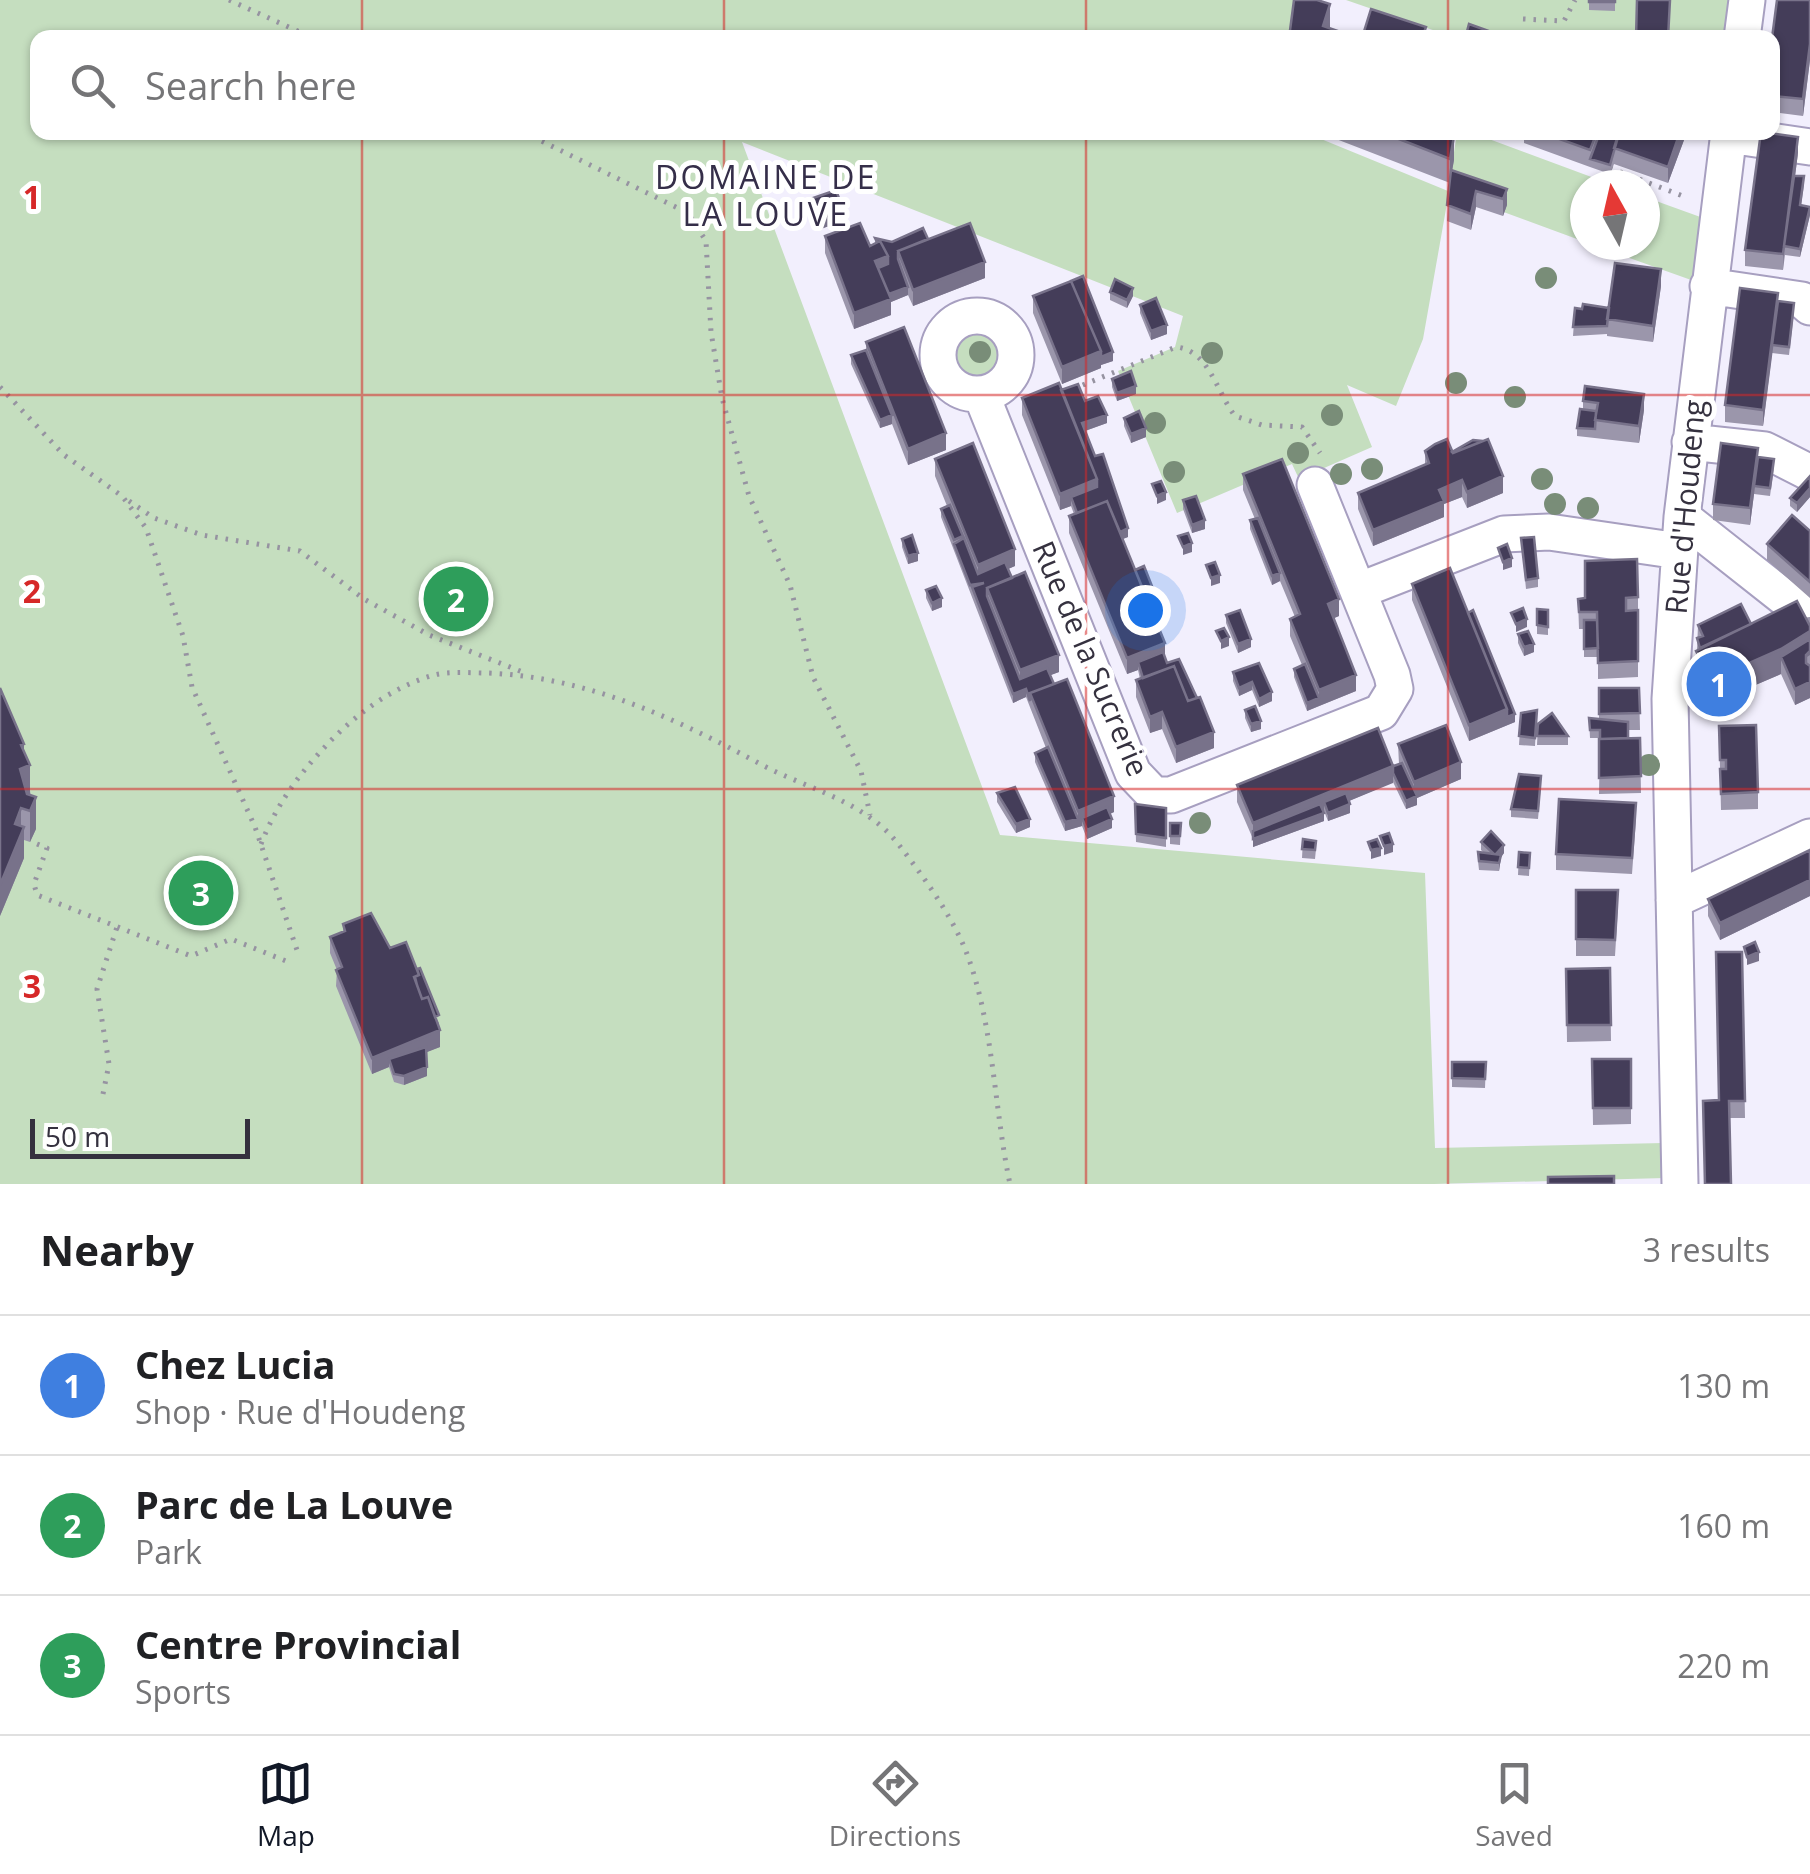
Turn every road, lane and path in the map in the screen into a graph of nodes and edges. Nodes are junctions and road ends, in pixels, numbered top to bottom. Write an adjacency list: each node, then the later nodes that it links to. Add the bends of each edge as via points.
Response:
1 (229, 0): 5 (path)
2 (1575, 0): 4 (path, via 1564,21)
3 (1747, 0): 6 (street)
4 (1523, 19)
5 (295, 30)
6 (1743, 30)
7 (539, 140): 26 (path, via 688,213 706,241 722,398 749,496 790,585 813,677 862,771)
8 (1728, 140): 12 (street, Rue d'Houdeng)
9 (1766, 140): 10 (street)
10 (1810, 147)
11 (1606, 163): 12 (path)
12 (1718, 208): 13 (street, Rue d'Houdeng)
13 (1708, 286): 14 (street, via 1802,300); 18 (street, Rue d'Houdeng)
14 (1810, 307)
15 (0, 387): 21 (path, via 64,455)
16 (1064, 393): 20 (path, via 1186,348 1200,358 1235,416 1309,431 1324,461)
17 (980, 394): 23 (street, Rue de la Sucrerie, via 1133,773 1154,795 1172,794 1386,708 1392,675)
18 (1690, 442): 19 (street, via 1766,450); 22 (street, Rue d'Houdeng)
19 (1810, 473)
20 (1315, 485): 23 (street, Rue de la Sucrerie)
21 (122, 496): 25 (path, via 154,518 202,535 300,551 429,635); 29 (path, via 146,528 183,636 192,687)
22 (1681, 534): 23 (street, via 1504,534); 24 (street); 30 (street, Rue d'Houdeng, via 1670,699)
23 (1358, 591)
24 (1810, 618)
25 (536, 678): 26 (path, via 611,694); 29 (path, via 436,675 367,707 309,764 273,813)
26 (870, 815): 35 (path, via 898,844 966,950)
27 (1810, 838): 30 (street)
28 (37, 844): 31 (path, via 47,848 34,884 37,895)
29 (260, 844): 32 (path)
30 (1674, 900): 36 (street, Rue d'Houdeng)
31 (117, 927): 33 (path, via 190,956 231,939); 34 (path, via 97,989 109,1064)
32 (299, 956)
33 (286, 961)
34 (103, 1094)
35 (1010, 1184)
36 (1680, 1184)

